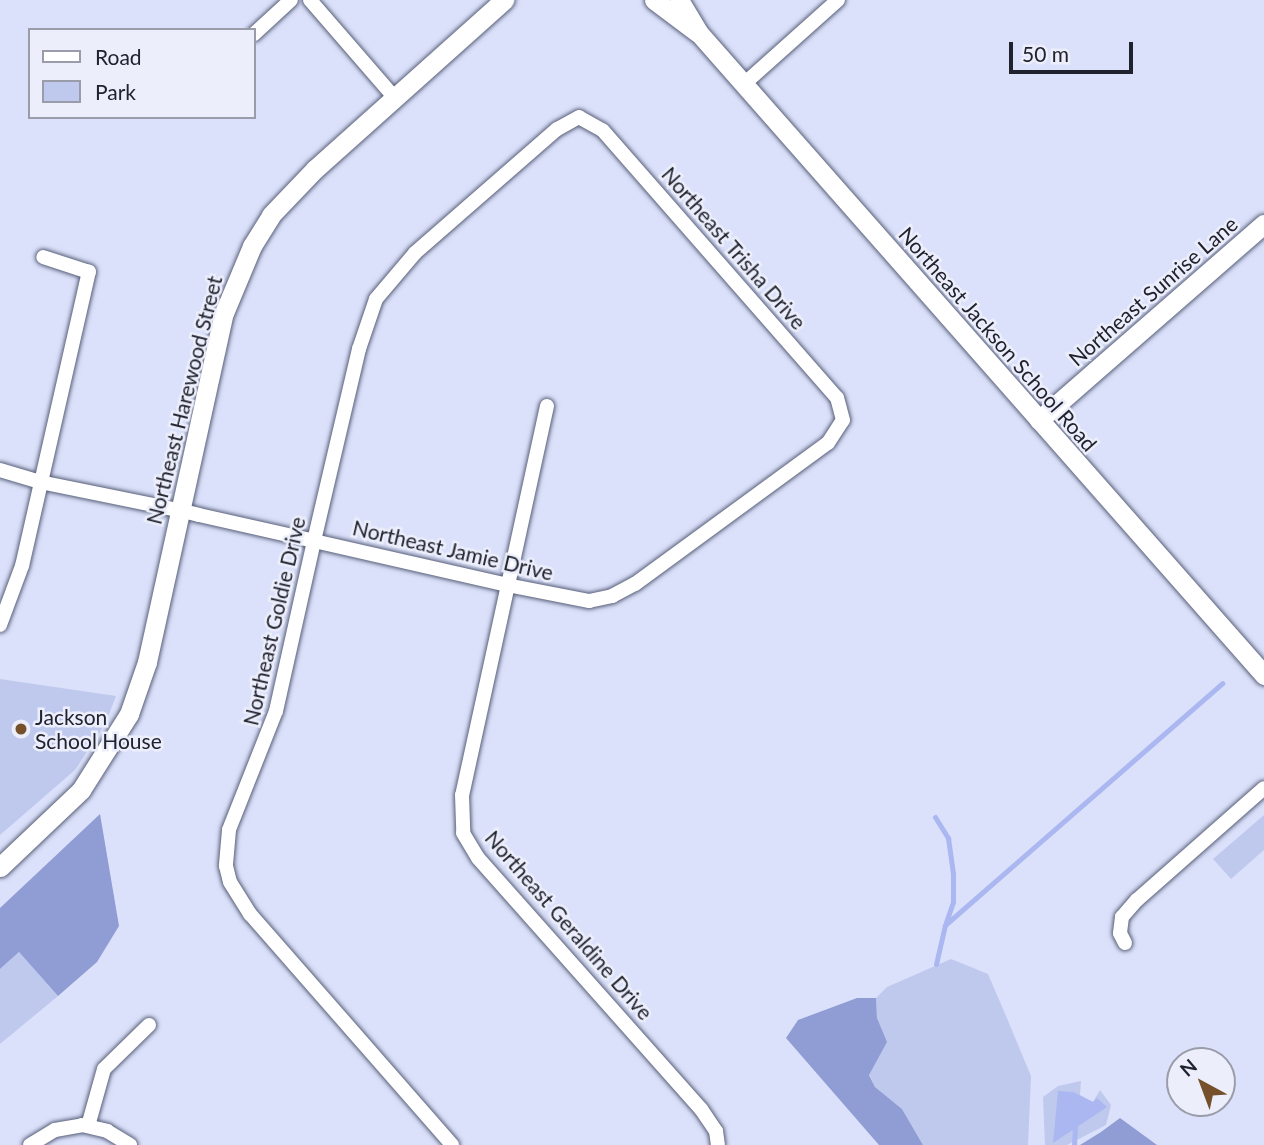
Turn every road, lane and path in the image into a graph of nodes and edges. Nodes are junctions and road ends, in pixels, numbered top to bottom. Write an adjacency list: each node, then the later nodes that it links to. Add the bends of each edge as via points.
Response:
1 (291, 0): 7 (street)
2 (310, 0): 10 (street)
3 (504, 0): 10 (street, Northeast Harewood Street)
4 (654, 0): 8 (street, Northeast Jackson School Road)
5 (679, 0): 8 (street, Northeast Jackson School Road)
6 (838, 0): 9 (street)
7 (256, 32)
8 (698, 32): 9 (street, Northeast Jackson School Road)
9 (744, 84): 16 (street, Northeast Jackson School Road)
10 (394, 97): 19 (street, Northeast Harewood Street, via 283,202 252,246 225,313)
11 (579, 117): 15 (street, Northeast Trisha Drive, via 601,130 837,398); 20 (street, Northeast Goldie Drive, via 557,129 415,253 376,299 359,349)
12 (1264, 224): 16 (street, Northeast Sunrise Lane)
13 (43, 257): 18 (street, via 89,272)
14 (547, 407): 21 (street, Northeast Geraldine Drive)
15 (843, 419): 21 (street, Northeast Jamie Drive, via 828,443 612,596 589,601)
16 (1039, 420): 23 (street, Northeast Jackson School Road)
17 (0, 470): 18 (street, Northeast Jamie Drive)
18 (40, 482): 19 (street, Northeast Jamie Drive); 22 (street, via 22,566)
19 (180, 510): 20 (street, Northeast Jamie Drive); 25 (street, Northeast Harewood Street, via 147,662 121,730 80,790)
20 (314, 541): 21 (street, Northeast Jamie Drive); 31 (street, Northeast Goldie Drive, via 276,712 229,830 226,866 230,882 250,914)
21 (507, 584): 32 (street, Northeast Geraldine Drive, via 462,795 463,833 478,858 701,1109 716,1131)
22 (0, 625)
23 (1264, 675)
24 (1264, 788): 26 (street, via 1137,900 1122,917 1120,933)
25 (0, 867)
26 (1125, 943)
27 (149, 1025): 28 (street, via 104,1069)
28 (88, 1126): 29 (street, via 62,1128); 30 (street)
29 (30, 1145)
30 (130, 1145)
31 (452, 1145)
32 (718, 1145)

